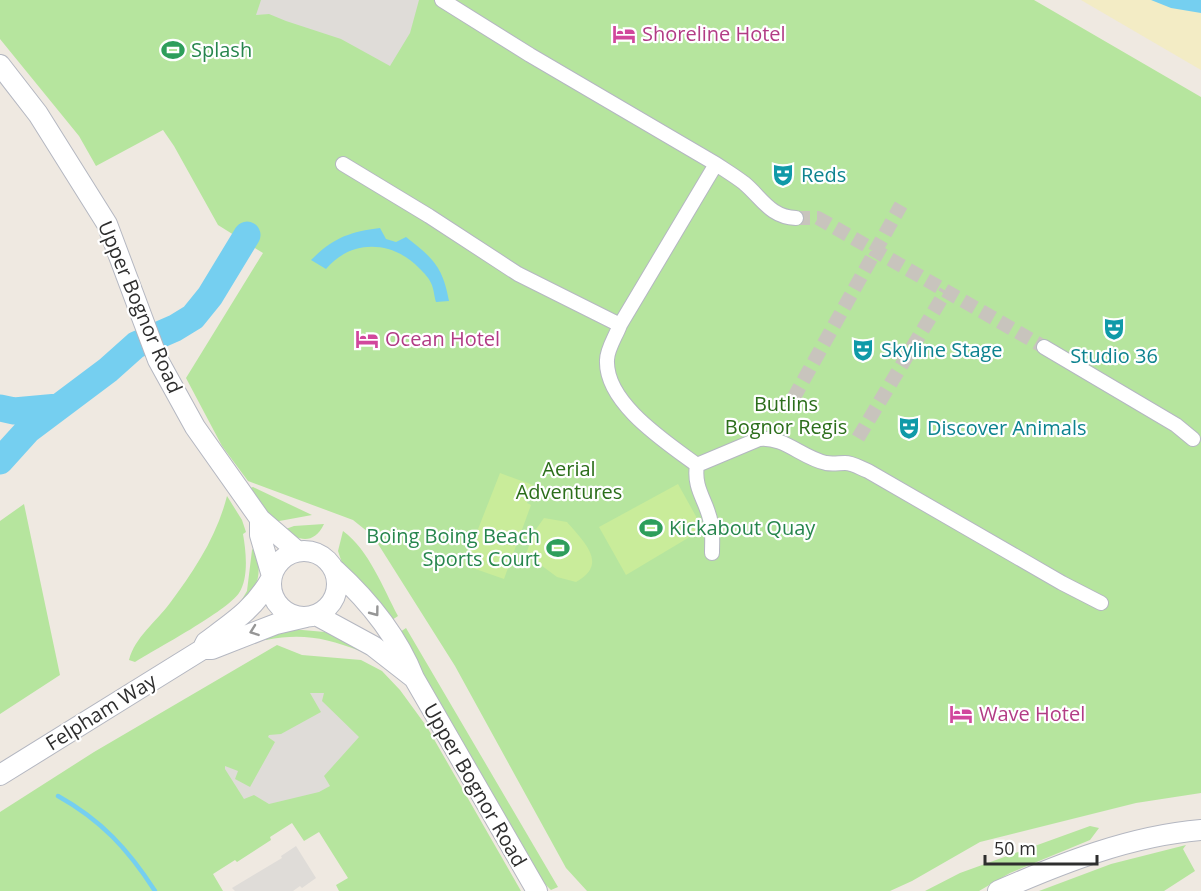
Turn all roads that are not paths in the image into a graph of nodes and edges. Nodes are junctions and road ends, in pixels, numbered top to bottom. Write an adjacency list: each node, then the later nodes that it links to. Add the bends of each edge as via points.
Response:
1 (442, 0): 4 (street)
2 (0, 65): 10 (main road, Upper Bognor Road, via 38,114 107,224 158,360 195,427)
3 (343, 164): 6 (street, via 518,274)
4 (716, 164): 5 (street, via 761,197 769,210 784,218); 6 (street)
5 (796, 218)
6 (620, 325): 9 (street, via 607,357 615,393 654,433)
7 (1044, 347): 8 (street)
8 (1193, 439)
9 (697, 465): 12 (street, via 695,477 711,524); 15 (street, via 770,438 827,463 848,463)
10 (260, 519): 11 (main road); 14 (main road, via 260,535)
11 (297, 551): 13 (main road, via 322,555); 14 (main road, via 280,561)
12 (712, 553)
13 (335, 570): 16 (main road, via 334,599); 18 (main road, Upper Bognor Road, one-way to 18, via 362,594 381,619)
14 (272, 577): 16 (main road, via 273,595 281,607 294,615); 17 (main road, Felpham Way, via 260,598 206,642)
15 (1101, 603)
16 (311, 616): 17 (main road, Felpham Way, one-way to 17); 18 (main road, Upper Bognor Road, via 373,646)
17 (203, 650): 19 (main road, Felpham Way)
18 (414, 678): 21 (main road, Upper Bognor Road)
19 (0, 775)
20 (1201, 830): 22 (main road, via 1119,845)
21 (537, 891)
22 (998, 891)

